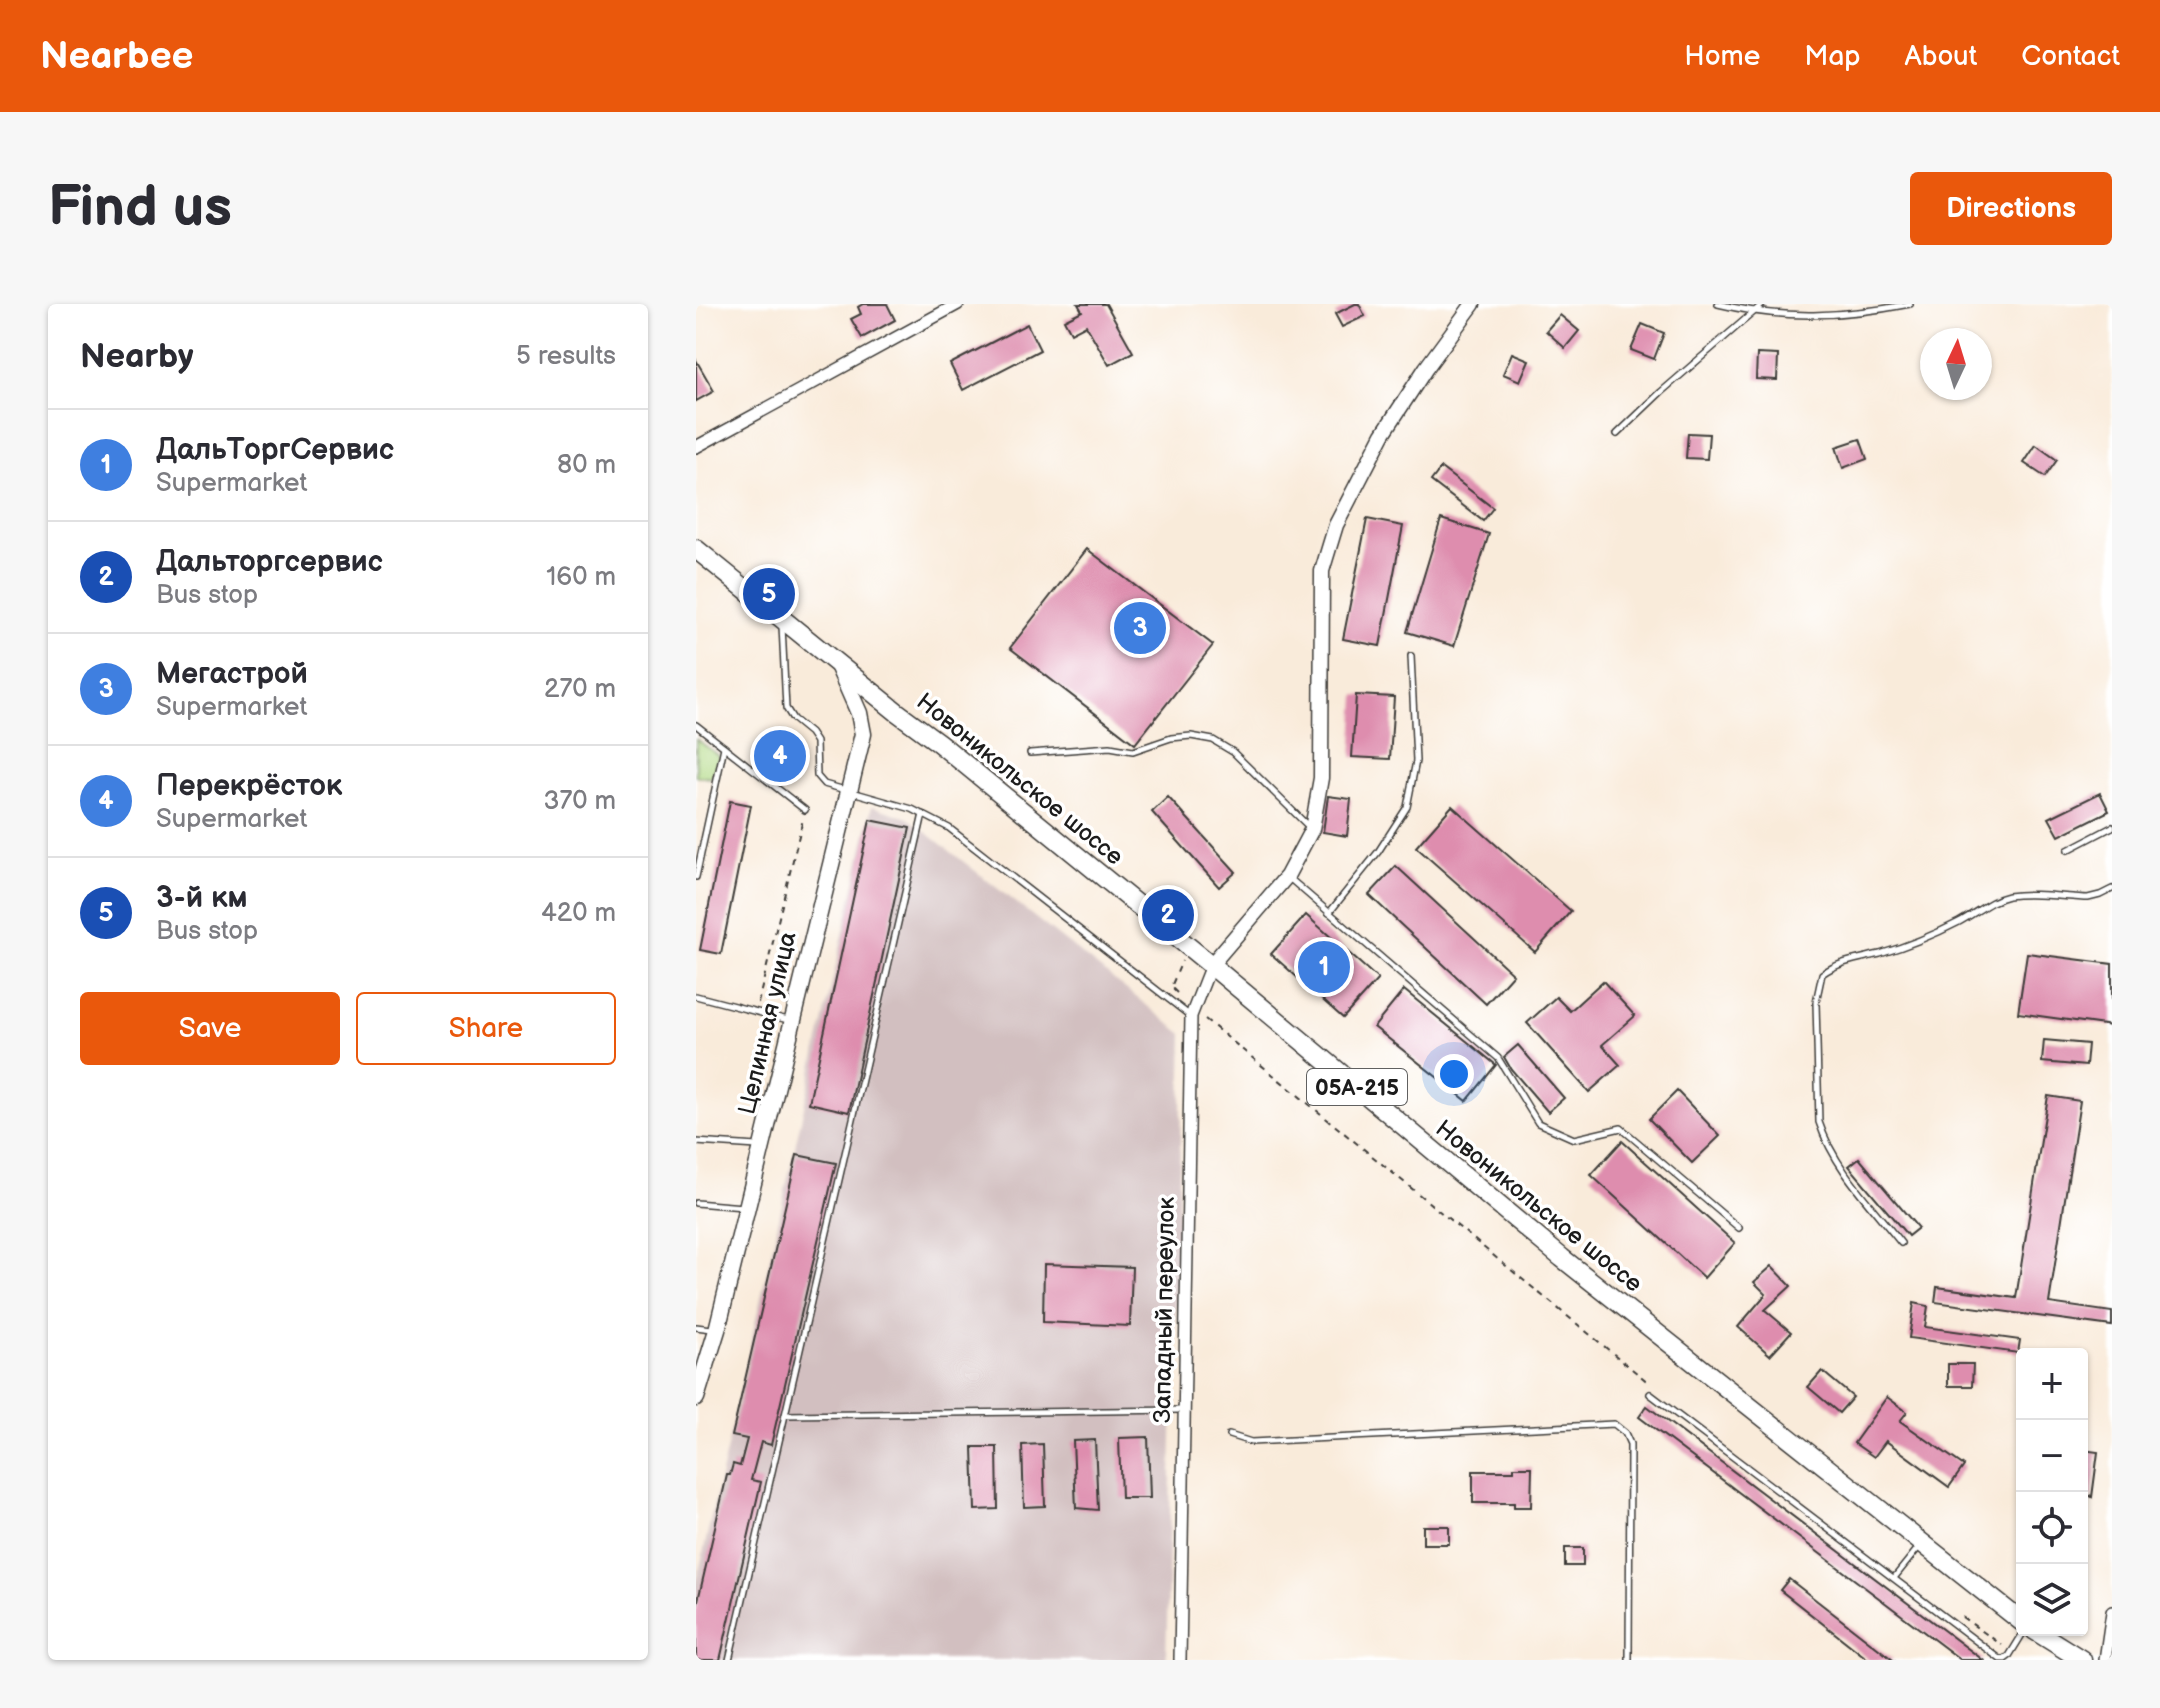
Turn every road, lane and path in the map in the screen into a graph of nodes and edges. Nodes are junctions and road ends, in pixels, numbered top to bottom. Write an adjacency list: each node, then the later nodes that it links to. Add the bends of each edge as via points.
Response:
1 (958, 304): 8 (street)
2 (1473, 304): 20 (street, via 1383,434 1336,525 1322,571 1321,778)
3 (1718, 304): 6 (lane)
4 (1763, 304): 6 (lane)
5 (1910, 304): 6 (lane, via 1831,315)
6 (1752, 312): 7 (lane)
7 (1617, 434)
8 (696, 447)
9 (696, 549): 10 (highway, Новоникольское шоссе / 05А-215)
10 (781, 617): 12 (highway, Новоникольское шоссе / 05А-215); 16 (lane, via 786,708 816,742 817,776 824,784)
11 (1411, 656): 25 (lane, via 1416,761 1407,807)
12 (837, 662): 16 (main road, Целинная улица, via 863,734); 26 (highway, Новоникольское шоссе / 05А-215)
13 (696, 725): 14 (lane)
14 (724, 747): 17 (lane); 23 (lane)
15 (1030, 753): 20 (lane, via 1110,747 1133,751 1191,736 1213,740 1233,752)
16 (848, 791): 18 (lane); 31 (main road, Целинная улица)
17 (805, 810): 29 (path)
18 (923, 814): 30 (lane, via 949,828); 45 (lane)
19 (2112, 827): 21 (lane)
20 (1312, 829): 22 (street)
21 (2068, 850)
22 (1287, 876): 25 (lane); 26 (street)
23 (696, 877)
24 (2112, 889): 37 (lane, via 2088,898 2006,897 1923,939 1848,960 1822,974 1816,1002 1819,1122 1847,1174)
25 (1329, 913): 36 (lane, via 1498,1058 1538,1123 1574,1139 1621,1128)
26 (1211, 965): 30 (street, Западный переулок); 47 (highway, Новоникольское шоссе / 05А-215, via 1562,1258)
27 (1171, 987): 30 (path)
28 (696, 996): 29 (lane)
29 (756, 1012): 31 (lane)
30 (1192, 1012): 41 (path); 44 (street, Западный переулок)
31 (791, 1021): 33 (main road, Целинная улица)
32 (696, 1142): 33 (lane)
33 (762, 1147): 35 (main road, Целинная улица)
34 (696, 1203): 35 (lane)
35 (747, 1208): 39 (main road, Целинная улица)
36 (1739, 1228)
37 (1901, 1243)
38 (696, 1327): 39 (lane)
39 (717, 1330): 40 (main road, Целинная улица)
40 (700, 1374): 43 (main road, Целинная улица)
41 (1648, 1383)
42 (1650, 1394): 48 (lane)
43 (696, 1398)
44 (1184, 1410): 45 (lane); 57 (street, Западный переулок)
45 (785, 1415): 56 (lane)
46 (1229, 1435): 58 (lane, via 1251,1442 1614,1424 1630,1444)
47 (1923, 1544): 48 (lane); 51 (highway, Новоникольское шоссе / 05А-215)
48 (1894, 1578): 54 (lane, via 2000,1659)
49 (1953, 1610): 54 (path)
50 (2112, 1612): 59 (street)
51 (2016, 1617)
52 (2021, 1636): 54 (lane)
53 (2044, 1636): 55 (highway)
54 (2011, 1652)
55 (2081, 1659)
56 (729, 1660)
57 (1180, 1660)
58 (1629, 1660)
59 (2105, 1660)

